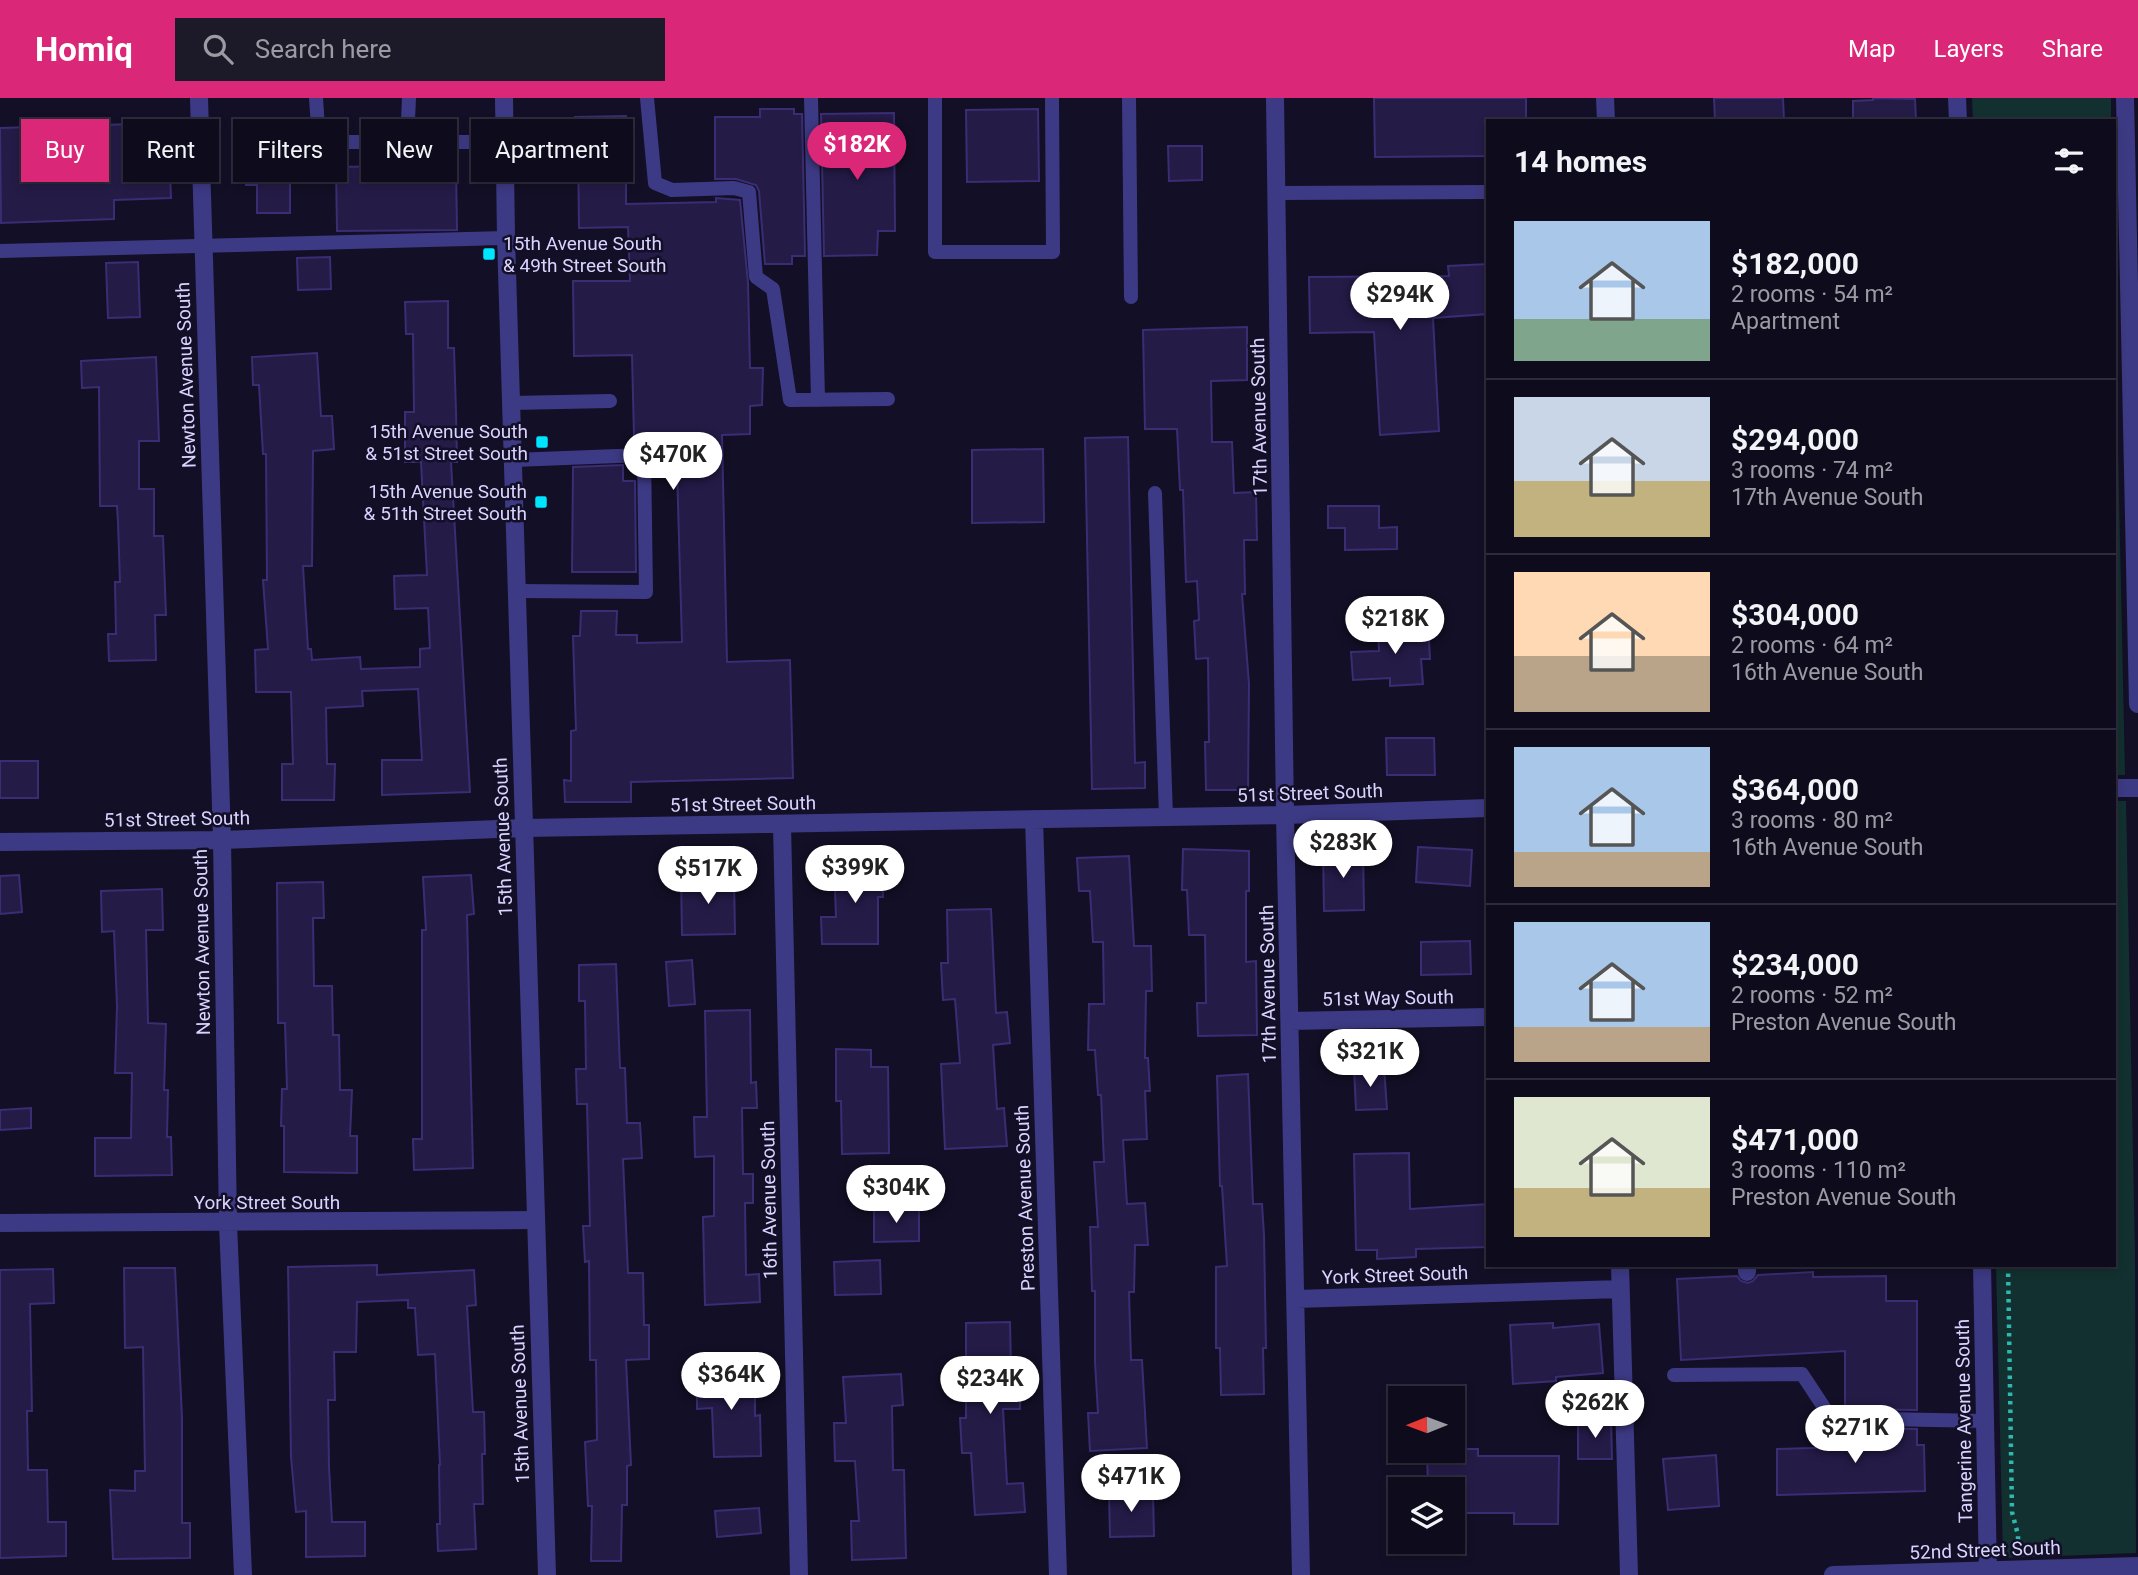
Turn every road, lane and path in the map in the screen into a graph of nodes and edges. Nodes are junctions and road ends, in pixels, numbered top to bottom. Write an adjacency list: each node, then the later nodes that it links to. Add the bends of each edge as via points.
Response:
1 (199, 98): 23 (street, Newton Avenue South)
2 (316, 98): 18 (lane, via 319,142)
3 (409, 98): 14 (lane)
4 (504, 98): 15 (street, 15th Avenue South)
5 (648, 98): 27 (lane, via 655,183 672,190 734,188 749,192 756,277 773,289 790,400)
6 (811, 98): 27 (lane)
7 (934, 98): 8 (lane, via 935,252 1053,252)
8 (1052, 98)
9 (1129, 98): 25 (lane)
10 (1275, 98): 21 (street, 17th Avenue South)
11 (1605, 98): 16 (street)
12 (1957, 98): 17 (street)
13 (2130, 106): 32 (street)
14 (408, 119)
15 (504, 119)
16 (1606, 119)
17 (1958, 119)
18 (361, 142)
19 (505, 182): 22 (street, 15th Avenue South)
20 (1486, 192): 21 (lane)
21 (1278, 193): 38 (street, 17th Avenue South)
22 (506, 238): 23 (lane); 29 (street, 15th Avenue South)
23 (203, 246): 24 (lane); 43 (street, Newton Avenue South)
24 (0, 251)
25 (1131, 298)
26 (888, 399): 27 (lane)
27 (818, 400)
28 (610, 401): 29 (lane)
29 (511, 403): 30 (street, 15th Avenue South)
30 (513, 460): 33 (street, 15th Avenue South); 33 (lane, via 644,455 646,592)
31 (1155, 493): 39 (lane)
32 (2136, 540): 34 (street)
33 (517, 591): 42 (street, 15th Avenue South)
34 (2138, 704)
35 (2116, 788): 36 (street)
36 (2138, 788)
37 (1486, 808): 38 (street, 51st Street South)
38 (1284, 815): 39 (street, 51st Street South); 46 (street, 17th Avenue South)
39 (1166, 817): 40 (street, 51st Street South)
40 (1034, 819): 41 (street, 51st Street South); 63 (street, Preston Avenue South)
41 (782, 825): 42 (street, 51st Street South); 62 (street, 16th Avenue South)
42 (524, 828): 43 (street, 51st Street South); 47 (street, 15th Avenue South)
43 (222, 840): 44 (street, 51st Street South); 49 (street, Newton Avenue South)
44 (0, 842)
45 (1486, 1017): 46 (street, 51st Way South)
46 (1290, 1021): 54 (street, 17th Avenue South)
47 (535, 1220): 49 (street, York Street South); 61 (street, 15th Avenue South)
48 (0, 1223): 49 (street, York Street South)
49 (228, 1224): 60 (street, Newton Avenue South)
50 (1620, 1267): 53 (street)
51 (1982, 1267): 56 (street, Tangerine Avenue South)
52 (2008, 1267): 57 (path, via 2012,1512)
53 (1620, 1289): 54 (street, York Street South); 65 (street)
54 (1296, 1299): 64 (street, 17th Avenue South)
55 (1674, 1376): 56 (lane, via 1802,1374 1831,1418)
56 (1985, 1421): 59 (street, Tangerine Avenue South)
57 (2018, 1553)
58 (2138, 1566): 59 (street, 52nd Street South)
59 (1988, 1573): 66 (street, 52nd Street South)
60 (243, 1575)
61 (547, 1575)
62 (799, 1575)
63 (1058, 1575)
64 (1301, 1575)
65 (1629, 1575)
66 (1833, 1575)

